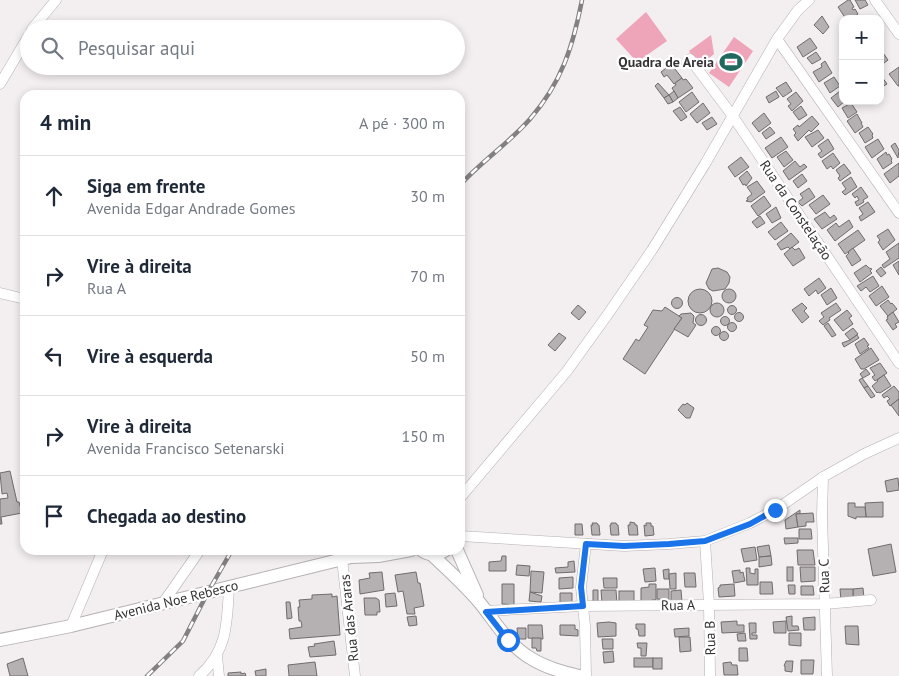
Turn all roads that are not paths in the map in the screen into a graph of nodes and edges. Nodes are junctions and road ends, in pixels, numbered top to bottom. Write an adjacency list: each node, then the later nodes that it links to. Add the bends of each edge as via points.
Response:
1 (56, 0): 4 (street)
2 (809, 0): 6 (street)
3 (875, 0): 5 (street)
4 (39, 20)
5 (899, 34)
6 (777, 39): 10 (street); 11 (street)
7 (20, 50): 9 (street)
8 (690, 59): 10 (street, Rua da Constelação)
9 (0, 84)
10 (732, 115): 15 (street, Rua da Constelação); 18 (street, via 657,242 608,314 567,371)
11 (896, 202): 12 (street)
12 (899, 213)
13 (0, 293): 14 (street)
14 (20, 298)
15 (899, 363)
16 (899, 438): 17 (street)
17 (823, 477): 20 (street, via 750,524); 33 (street, Rua C)
18 (465, 495)
19 (465, 536): 21 (street)
20 (705, 541): 21 (street, via 624,546); 32 (street, Rua B)
21 (586, 544): 34 (street, via 581,587)
22 (101, 555): 36 (street)
23 (196, 555): 31 (street)
24 (354, 555): 28 (main road, Avenida Noe Rebesco)
25 (384, 555): 28 (main road, Avenida Noe Rebesco)
26 (430, 555): 35 (main road, via 457,577)
27 (459, 555): 35 (main road)
28 (347, 558): 29 (main road, Avenida Noe Rebesco); 41 (street, Rua das Araras)
29 (229, 587): 31 (main road, Avenida Noe Rebesco); 38 (street, via 227,629)
30 (871, 600): 33 (street, Rua A)
31 (163, 602): 36 (main road, Avenida Noe Rebesco)
32 (709, 604): 33 (street, Rua A); 34 (street, Rua A); 44 (street, Rua B)
33 (825, 604): 45 (street, Rua C)
34 (583, 606): 35 (street, Rua A); 43 (street)
35 (483, 608): 42 (main road, via 508,640 531,658 549,668)
36 (71, 626): 37 (main road, Avenida Noe Rebesco)
37 (0, 640)
38 (217, 657): 39 (street); 40 (street)
39 (199, 676)
40 (219, 676)
41 (355, 676)
42 (579, 676)
43 (586, 676)
44 (710, 676)
45 (827, 676)

